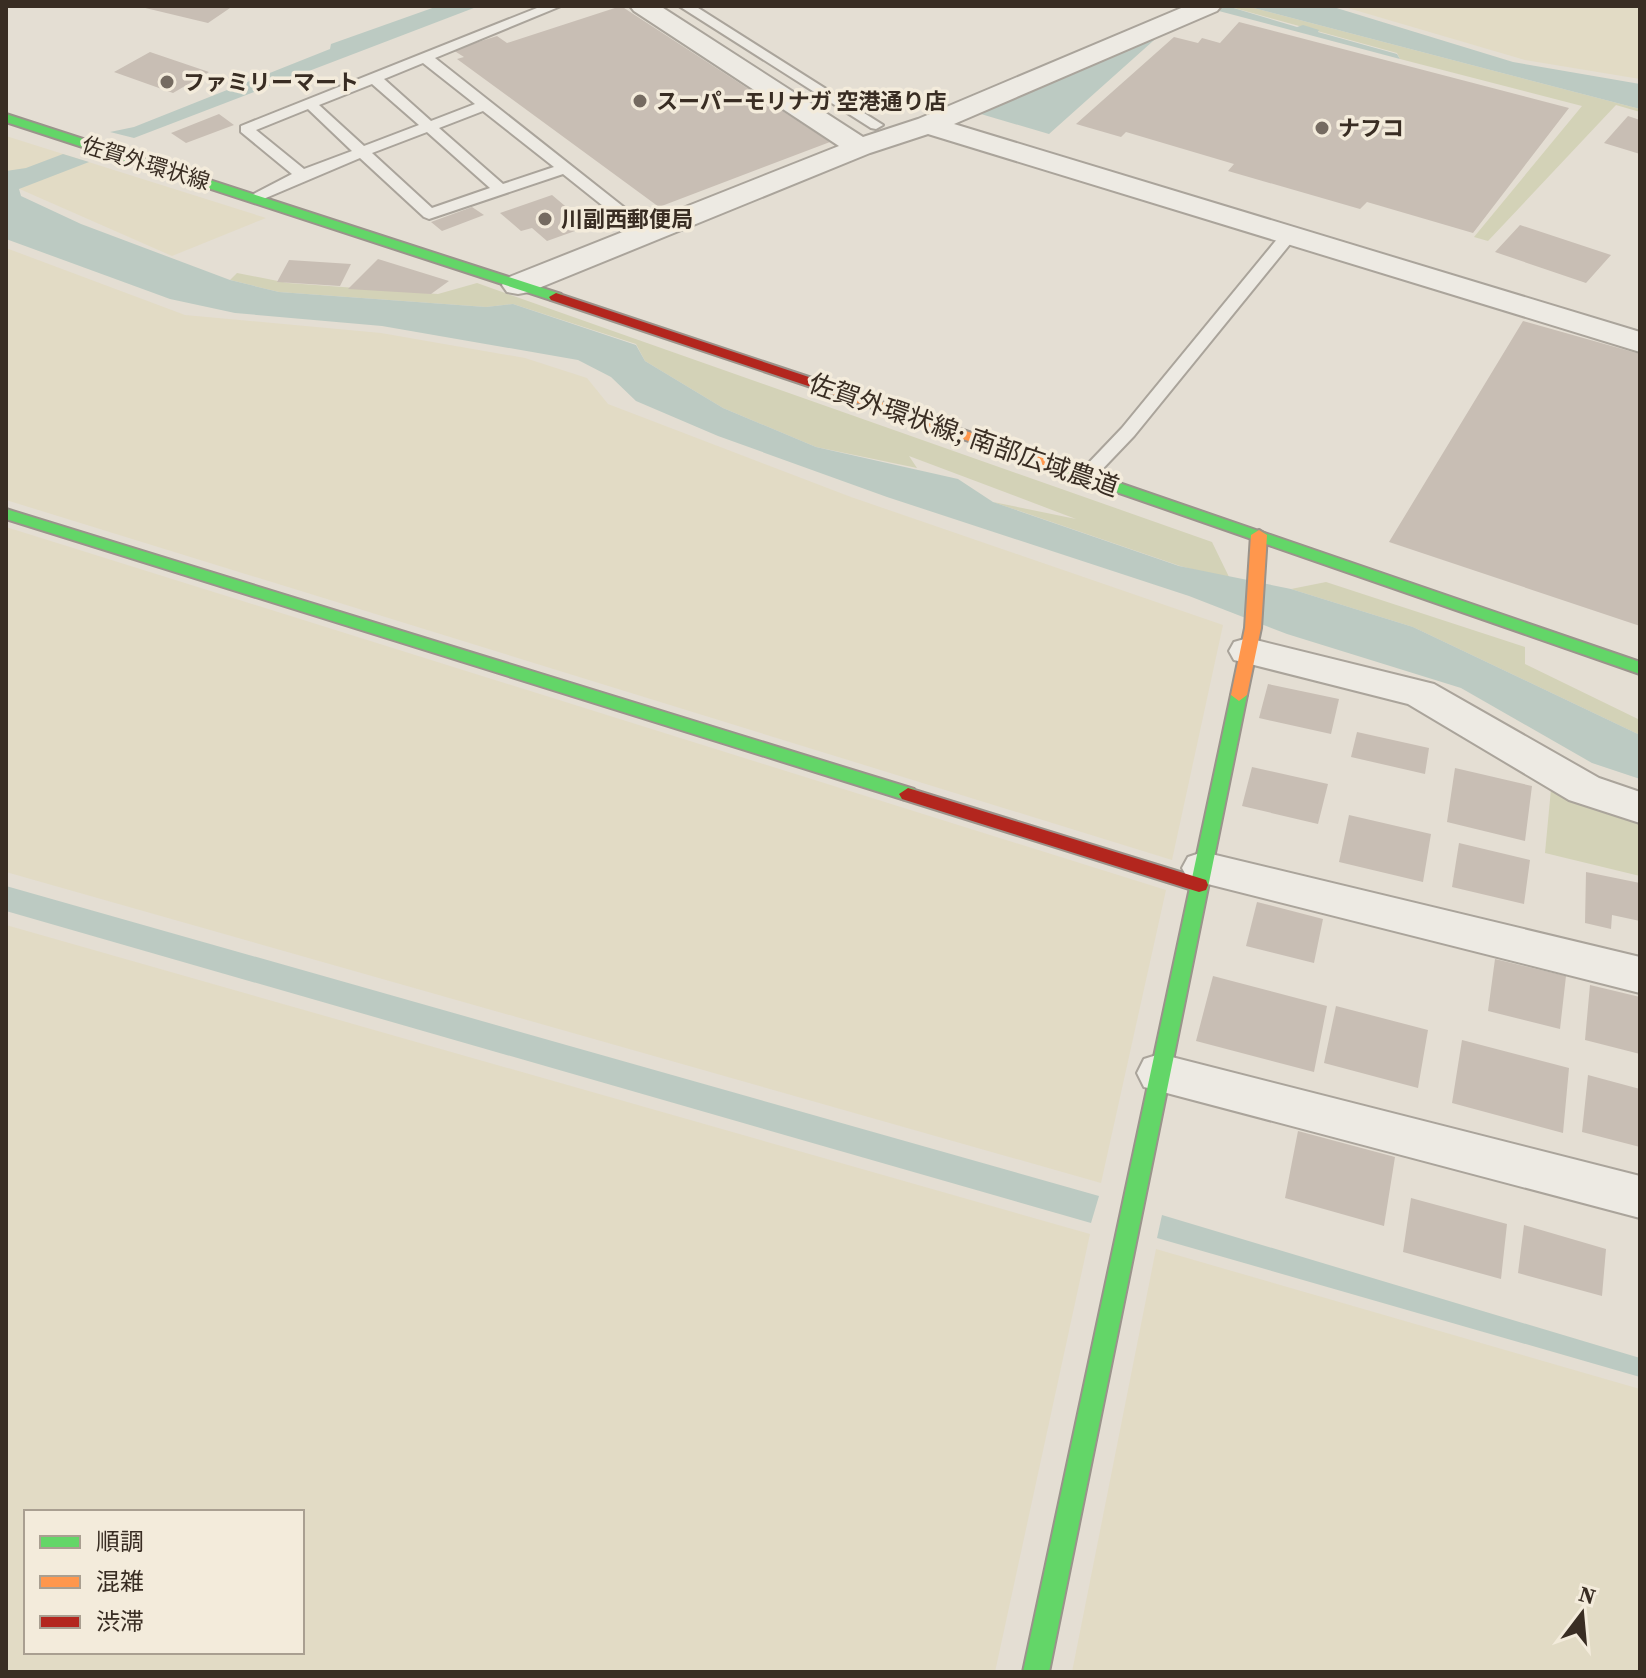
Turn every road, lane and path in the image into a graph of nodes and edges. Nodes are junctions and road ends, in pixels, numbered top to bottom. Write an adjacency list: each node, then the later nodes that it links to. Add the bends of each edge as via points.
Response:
1 (554, 6): 5 (lane)
2 (643, 6): 12 (street)
3 (686, 6): 12 (lane)
4 (1208, 6): 10 (street)
5 (423, 56): 6 (lane); 8 (lane)
6 (373, 77): 7 (lane); 11 (lane)
7 (309, 103): 13 (lane); 15 (lane, via 246,129)
8 (485, 105): 11 (lane); 14 (lane)
9 (6, 118): 17 (street, 佐賀外環状線)
10 (928, 125): 12 (street); 20 (street)
11 (429, 126): 13 (lane); 16 (lane)
12 (868, 136): 19 (street)
13 (363, 153): 15 (lane); 16 (lane, via 429,214)
14 (566, 168): 16 (lane); 19 (lane)
15 (302, 175): 17 (lane)
16 (501, 190)
17 (256, 197): 18 (street, 佐賀外環状線)
18 (287, 208): 21 (street, 佐賀外環状線; 南部広域農道)
19 (648, 234): 21 (street)
20 (1289, 235): 22 (street); 23 (lane)
21 (518, 285): 23 (street, 佐賀外環状線; 南部広域農道)
22 (1640, 342)
23 (1086, 476): 25 (street, 佐賀外環状線; 南部広域農道)
24 (6, 514): 29 (street)
25 (1259, 535): 26 (street); 27 (street, 佐賀外環状線; 南部広域農道)
26 (1250, 640): 28 (street, via 1420,694 1584,789); 29 (street)
27 (1640, 668)
28 (1640, 808)
29 (1201, 877): 30 (street); 31 (street)
30 (1640, 975)
31 (1160, 1073): 32 (street); 33 (street)
32 (1640, 1197)
33 (1036, 1672)

